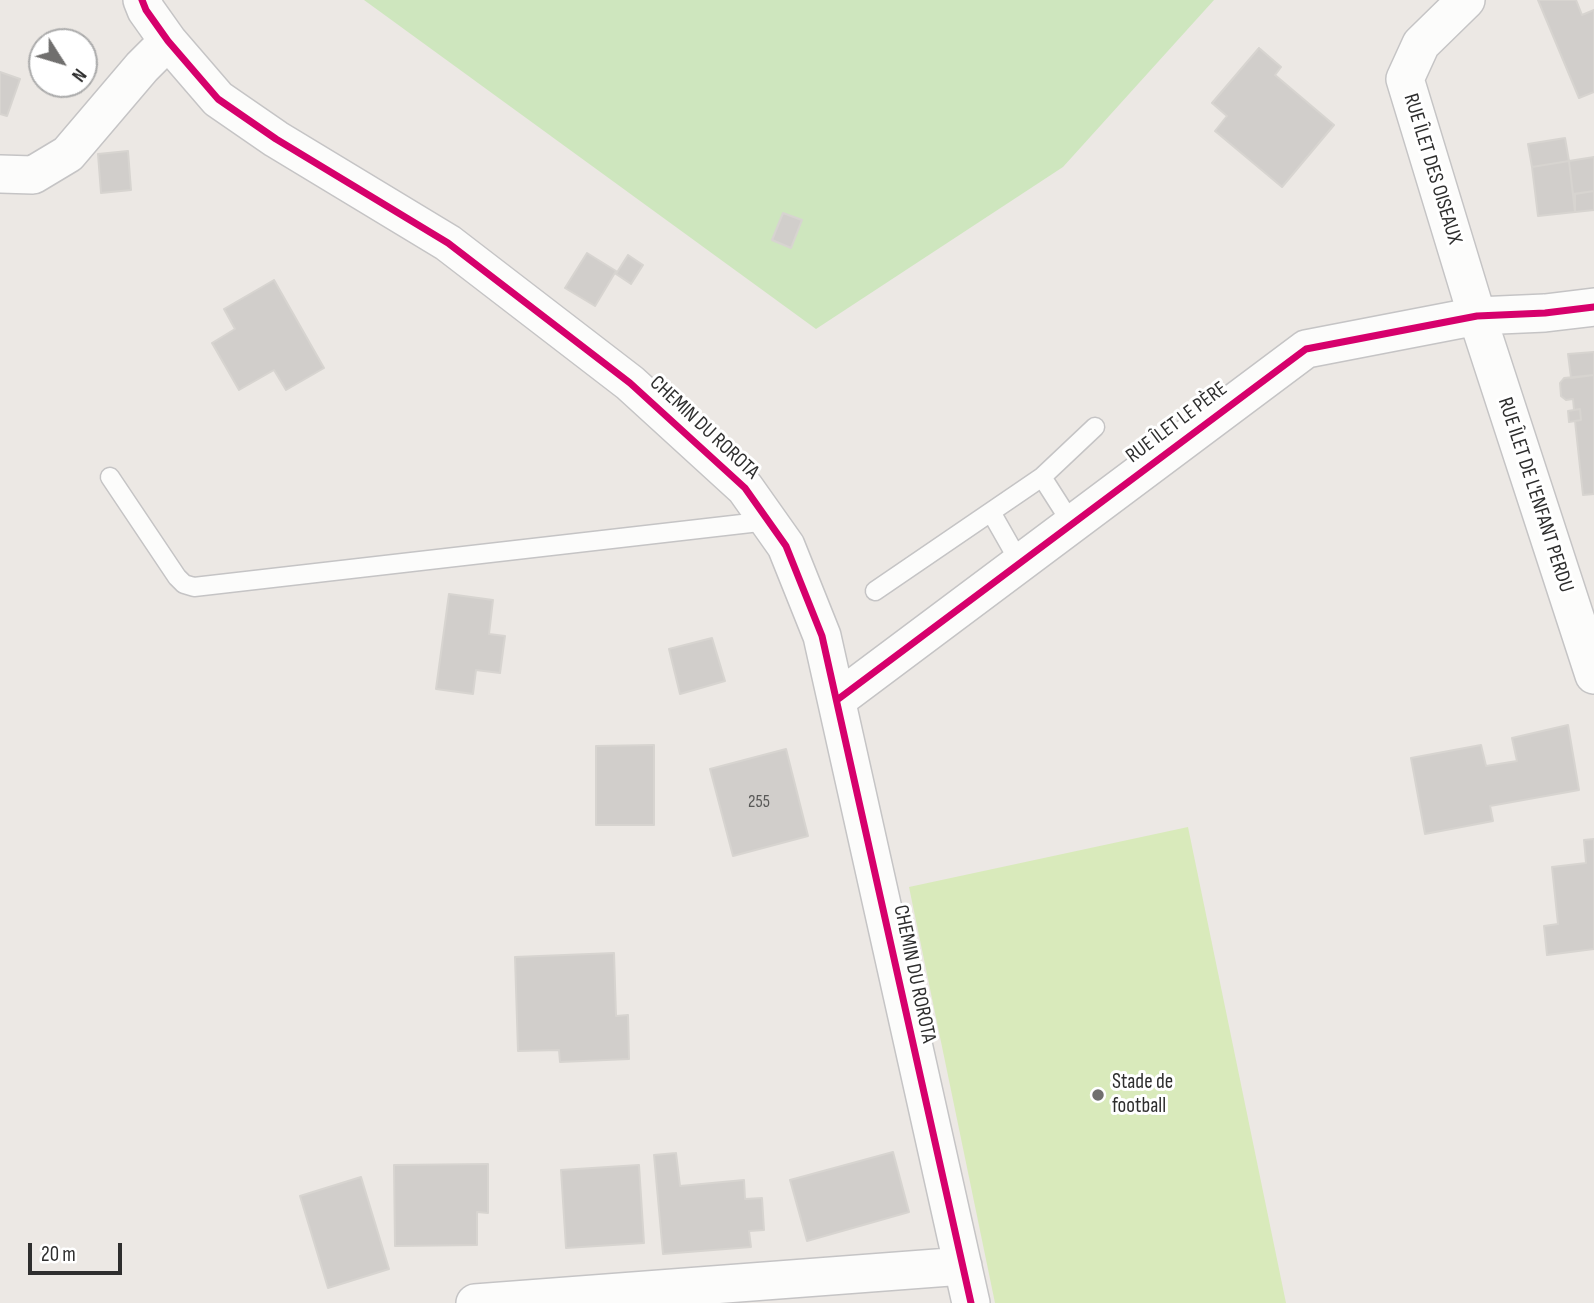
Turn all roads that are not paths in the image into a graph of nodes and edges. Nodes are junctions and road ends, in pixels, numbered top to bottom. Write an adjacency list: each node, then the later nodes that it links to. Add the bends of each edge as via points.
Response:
1 (142, 0): 3 (street, CHEMIN DU ROROTA)
2 (1466, 0): 6 (street, RUE ÎLET DES OISEAUX, via 1421,44 1405,79)
3 (168, 41): 4 (street, via 68,154 33,175); 11 (street, CHEMIN DU ROROTA, via 218,99 448,243 630,383 745,488)
4 (0, 174)
5 (1594, 306): 6 (street, RUE ÎLET LE PÈRE)
6 (1477, 316): 12 (street, RUE ÎLET LE PÈRE, via 1306,349); 15 (street, RUE ÎLET DE L'ENFANT PERDU)
7 (1095, 427): 9 (lane)
8 (110, 477): 11 (lane, via 177,577 194,587)
9 (1042, 477): 10 (lane); 12 (lane)
10 (991, 512): 13 (lane); 14 (lane)
11 (768, 521): 16 (street, CHEMIN DU ROROTA, via 786,546 822,636)
12 (1072, 524): 13 (street, RUE ÎLET LE PÈRE)
13 (1020, 563): 16 (street, RUE ÎLET LE PÈRE)
14 (875, 592)
15 (1594, 675)
16 (836, 700): 17 (street, CHEMIN DU ROROTA)
17 (963, 1266): 18 (street); 19 (street, CHEMIN DU ROROTA)
18 (475, 1303)
19 (971, 1303)

